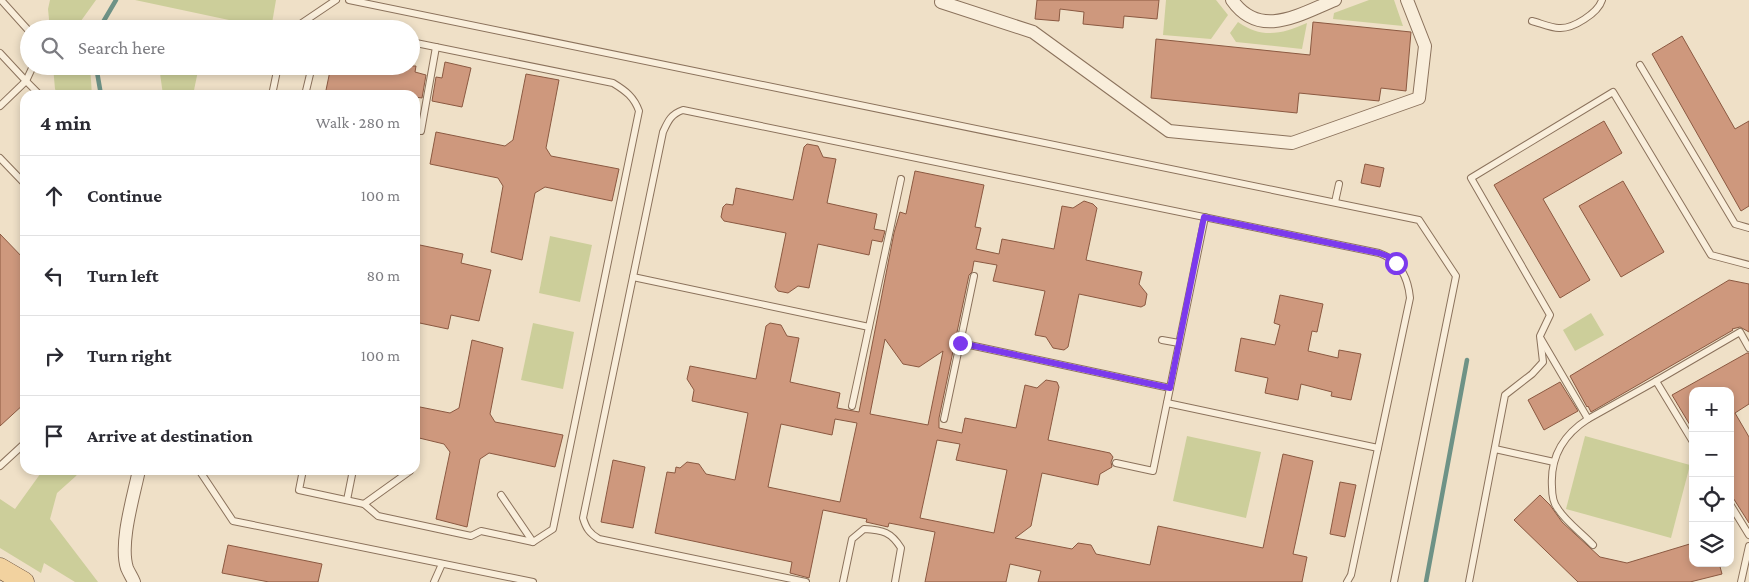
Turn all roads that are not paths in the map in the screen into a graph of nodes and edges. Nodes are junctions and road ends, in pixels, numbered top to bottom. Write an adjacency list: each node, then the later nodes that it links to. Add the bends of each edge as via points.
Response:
1 (2, 0): 11 (lane)
2 (336, 0): 9 (lane)
3 (349, 0): 31 (lane)
4 (1232, 0): 5 (street, via 1245,14 1271,22)
5 (1335, 0)
6 (1407, 0): 8 (street, via 1425,46 1419,98 1292,143 1169,131 1033,32)
7 (1602, 0): 10 (lane, via 1587,17 1567,27)
8 (941, 1)
9 (306, 20)
10 (1532, 20)
11 (20, 21)
12 (420, 44): 13 (lane)
13 (436, 47): 26 (lane); 66 (lane, via 613,83 626,90 639,111 553,529)
14 (0, 53): 17 (lane)
15 (1640, 66): 33 (lane, via 1735,224)
16 (20, 75): 21 (lane)
17 (20, 75)
18 (29, 75): 21 (lane)
19 (276, 75): 23 (lane)
20 (310, 75): 24 (lane)
21 (26, 81): 22 (lane); 25 (lane)
22 (35, 90)
23 (273, 90)
24 (305, 90)
25 (0, 106)
26 (421, 132)
27 (0, 158): 28 (lane)
28 (20, 179)
29 (901, 179): 37 (lane)
30 (1339, 184): 31 (lane)
31 (1335, 202): 79 (lane, via 1419,220 1456,276)
32 (1204, 217): 36 (lane, via 683,110 674,113 663,132); 41 (lane); 51 (lane, via 1379,253 1396,263 1409,285 1410,298)
33 (1749, 228)
34 (1749, 265): 38 (lane, via 1711,255 1613,92 1471,178 1550,314)
35 (974, 276): 40 (lane)
36 (633, 277): 37 (lane); 75 (lane, via 583,518 586,528 599,539)
37 (869, 327): 46 (lane)
38 (1540, 336): 48 (lane); 52 (lane, via 1543,362 1505,395)
39 (1162, 340): 41 (lane)
40 (960, 343): 44 (lane); 47 (lane)
41 (1179, 343): 44 (lane)
42 (1749, 348): 43 (lane, via 1740,332)
43 (1656, 381): 48 (lane); 49 (lane)
44 (1170, 388): 45 (lane)
45 (1167, 403): 51 (lane); 54 (lane, via 1154,471)
46 (852, 406)
47 (944, 419)
48 (1588, 419): 53 (lane, via 1564,440)
49 (1689, 435)
50 (20, 448): 55 (lane)
51 (1378, 448): 78 (lane)
52 (1495, 449): 53 (lane); 80 (lane)
53 (1554, 462): 67 (lane, via 1552,496 1557,509)
54 (1116, 463)
55 (0, 466)
56 (138, 475): 72 (street, via 125,550 127,567)
57 (202, 475): 69 (lane, via 233,521)
58 (302, 475): 62 (lane, via 299,490)
59 (352, 475): 62 (lane)
60 (406, 475): 63 (lane)
61 (501, 495): 66 (lane)
62 (347, 500): 63 (lane)
63 (364, 504): 66 (lane, via 378,516 471,536 481,530)
64 (1734, 511): 65 (lane)
65 (1749, 535)
66 (534, 542)
67 (1594, 545)
68 (1749, 546): 81 (lane)
69 (442, 564): 73 (lane); 74 (lane)
70 (0, 568): 71 (main road)
71 (24, 582)
72 (134, 582)
73 (434, 582)
74 (533, 582)
75 (806, 582)
76 (843, 582): 77 (lane, via 852,539 864,528 887,533 901,548)
77 (895, 582)
78 (1347, 582)
79 (1394, 582)
80 (1469, 582)
81 (1741, 582)

